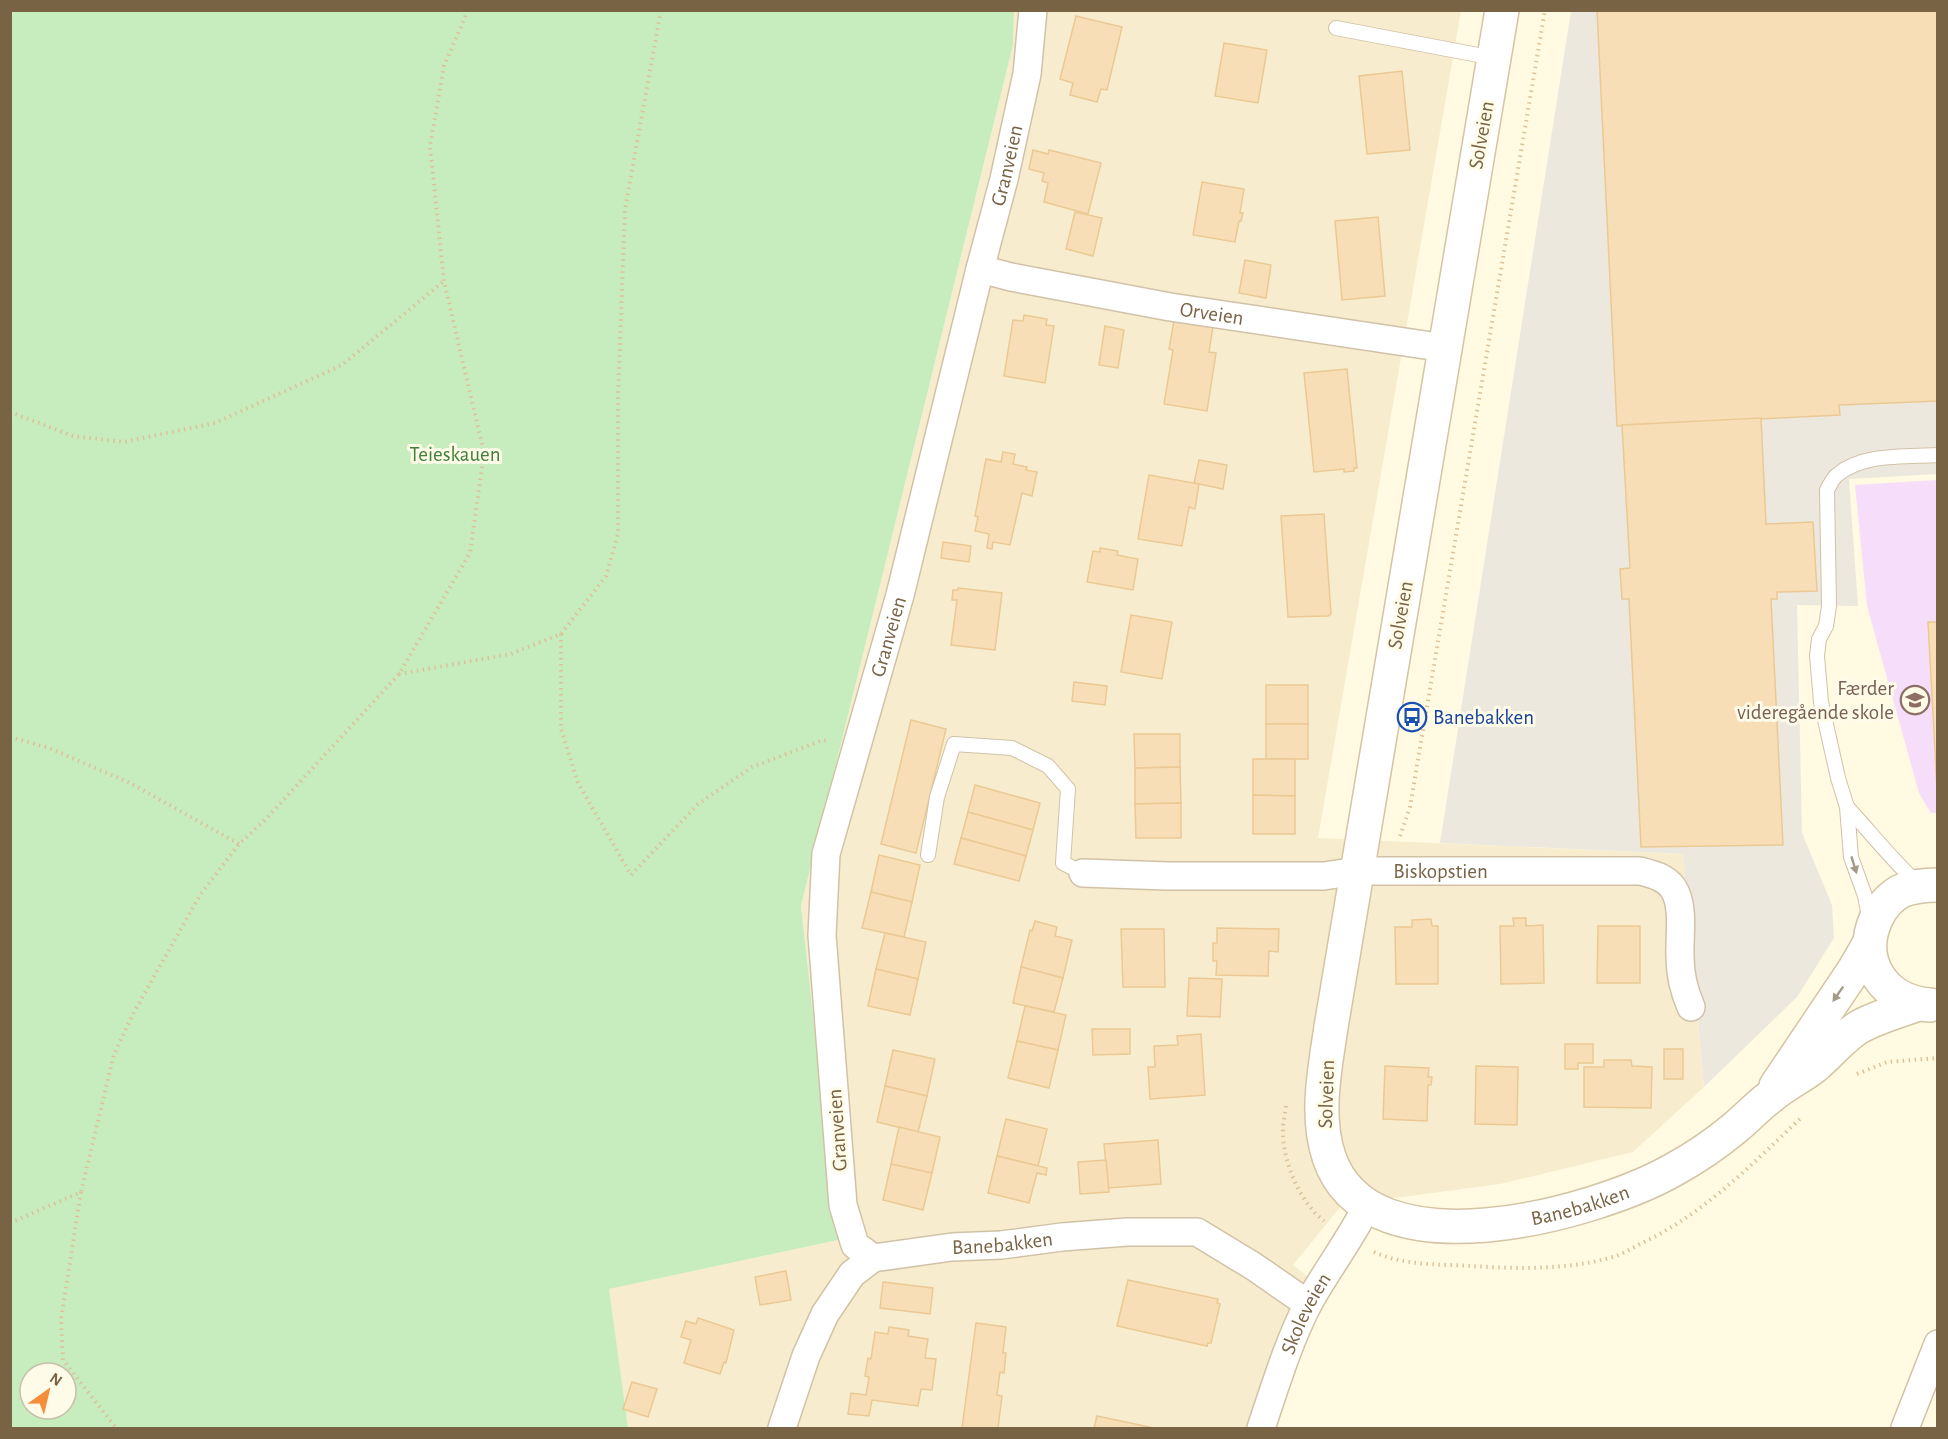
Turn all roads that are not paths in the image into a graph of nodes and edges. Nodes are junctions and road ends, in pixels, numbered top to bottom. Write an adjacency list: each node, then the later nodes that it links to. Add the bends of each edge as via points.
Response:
1 (1033, 10): 5 (street, Granveien, via 1027,74)
2 (1502, 10): 4 (main road, Solveien)
3 (1336, 28): 4 (lane)
4 (1494, 58): 6 (main road, Solveien)
5 (980, 269): 6 (street, Orveien, via 1170,307); 18 (street, Granveien, via 900,595 826,854 822,935 843,1206 855,1245)
6 (1445, 348): 10 (main road, Solveien)
7 (1938, 455): 8 (lane, via 1850,465 1835,476 1827,490 1829,606 1817,656 1821,702)
8 (1847, 807): 12 (lane, via 1897,864); 13 (lane, one-way to 13, via 1851,857 1864,896)
9 (928, 855): 11 (lane, via 937,798 954,744 1012,748 1048,766 1068,789 1063,863)
10 (1357, 871): 11 (street, Biskopstien, via 1324,876); 15 (street, Biskopstien, via 1640,871 1658,876 1673,888 1679,907 1683,988); 17 (main road, Solveien, via 1330,1027 1322,1110 1323,1132 1339,1178)
11 (1083, 873)
12 (1928, 885): 13 (main road, Banebakken, via 1892,897 1880,910)
13 (1870, 936): 14 (main road, Banebakken, via 1875,973 1882,982 1900,998); 16 (main road, Banebakken, one-way to 16, via 1854,970)
14 (1928, 1005): 16 (main road, Banebakken, via 1880,1017 1859,1027 1814,1066)
15 (1690, 1007)
16 (1769, 1097): 17 (main road, Banebakken, via 1701,1154 1648,1183 1551,1215 1453,1226 1419,1223)
17 (1367, 1206): 19 (street, Skoleveien)
18 (873, 1258): 19 (street, Banebakken, via 1062,1237 1197,1232); 21 (street, via 852,1274 825,1314)
19 (1308, 1304): 22 (street, Skoleveien)
20 (1938, 1344): 23 (street)
21 (782, 1428)
22 (1261, 1428)
23 (1905, 1428)

